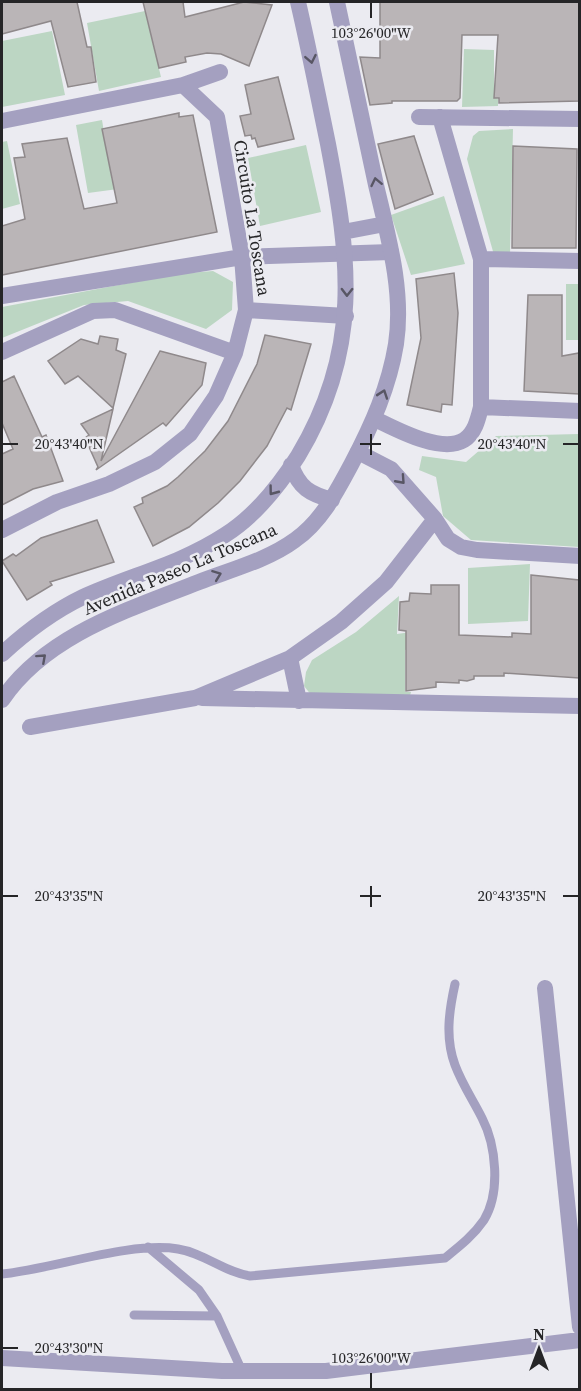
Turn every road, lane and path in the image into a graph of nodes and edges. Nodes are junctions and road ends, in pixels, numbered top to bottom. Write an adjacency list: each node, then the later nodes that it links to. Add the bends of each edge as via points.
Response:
1 (298, 2): 10 (street, Avenida Paseo La Toscana, one-way to 10)
2 (337, 2): 9 (street, Avenida Paseo La Toscana, one-way to 2)
3 (220, 72): 4 (street)
4 (183, 85): 8 (street); 13 (street, Circuito La Toscana, via 217,117)
5 (419, 117): 6 (street)
6 (440, 117): 7 (street); 14 (street)
7 (579, 119)
8 (2, 121)
9 (385, 224): 10 (street); 11 (street, Avenida Paseo La Toscana)
10 (343, 232): 12 (street, Avenida Paseo La Toscana)
11 (391, 252): 12 (street); 23 (street, Avenida Paseo La Toscana, one-way to 11, via 396,341)
12 (346, 253): 13 (street); 18 (street, Avenida Paseo La Toscana, one-way to 18)
13 (242, 257): 16 (street); 17 (street, Circuito La Toscana)
14 (481, 259): 15 (street); 21 (street)
15 (579, 261)
16 (2, 296)
17 (246, 310): 18 (street); 20 (street, Circuito La Toscana)
18 (346, 316): 25 (street, Avenida Paseo La Toscana, via 328,396 312,433)
19 (2, 352): 20 (street, via 93,311 115,310)
20 (235, 353): 28 (street, Circuito La Toscana, via 216,396 190,434 155,462 57,502)
21 (481, 407): 22 (street); 23 (street, via 475,427 465,440 449,445 412,437)
22 (579, 411)
23 (375, 419): 24 (street, Avenida Paseo La Toscana)
24 (358, 452): 26 (street, Avenida Paseo La Toscana); 27 (street, one-way to 27, via 391,469)
25 (291, 465): 26 (street, via 303,488); 30 (street, Avenida Paseo La Toscana, one-way to 30, via 262,504 226,534 180,561 84,597 34,625)
26 (332, 500): 33 (street, Avenida Paseo La Toscana, one-way to 26, via 11,686 54,647 107,619 264,557 295,540)
27 (435, 519): 29 (street, via 448,539 461,547); 31 (street, via 386,582 341,622)
28 (2, 530)
29 (579, 556)
30 (2, 654)
31 (290, 658): 32 (street); 34 (street)
32 (195, 698): 34 (street); 36 (street)
33 (2, 700)
34 (299, 701): 35 (street)
35 (579, 706)
36 (30, 727)
37 (455, 984): 39 (lane, via 448,1033 454,1063 483,1119 492,1147 494,1186 485,1217 469,1239 445,1258 250,1276 232,1273 179,1249)
38 (545, 988): 43 (street)
39 (148, 1247): 40 (lane); 42 (lane, via 199,1290)
40 (2, 1274)
41 (134, 1315): 42 (lane)
42 (217, 1316): 46 (lane)
43 (579, 1327)
44 (579, 1340): 46 (street, via 326,1371)
45 (2, 1358): 46 (street)
46 (242, 1371)

